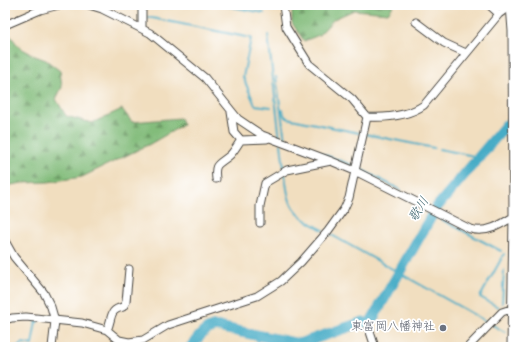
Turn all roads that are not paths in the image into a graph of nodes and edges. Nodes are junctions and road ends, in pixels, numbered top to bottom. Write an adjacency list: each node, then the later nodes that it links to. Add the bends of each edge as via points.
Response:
1 (59, 5): 9 (street)
2 (89, 5): 10 (street)
3 (142, 5): 10 (street)
4 (283, 5): 13 (street, via 286,27 309,64 352,99)
5 (489, 5): 7 (street)
6 (512, 6): 7 (street); 19 (street)
7 (499, 14): 11 (street)
8 (416, 22): 11 (street, via 444,44)
9 (5, 25)
10 (142, 29): 12 (street, via 162,42 205,78)
11 (466, 53): 13 (street, via 424,105 416,110 383,118)
12 (231, 112): 14 (street, via 248,127); 15 (street, via 234,132)
13 (367, 117): 17 (street)
14 (269, 138): 15 (street); 16 (street)
15 (241, 140): 18 (street, via 229,156 218,164)
16 (331, 160): 17 (street); 20 (street, via 287,170 265,183 260,206)
17 (355, 171): 19 (street, via 461,226 474,230 499,226); 27 (street, via 344,209 281,281 257,296 168,325 144,340 119,340)
18 (216, 179)
19 (515, 216): 23 (street)
20 (260, 223)
21 (5, 241): 25 (street, via 14,257 44,293)
22 (129, 269): 27 (street, via 126,302 124,307 116,308 112,313)
23 (511, 309): 30 (street, via 502,312); 31 (street)
24 (5, 320): 25 (street, via 26,318)
25 (55, 321): 27 (street, via 82,323); 28 (street)
26 (369, 329): 29 (street)
27 (107, 330)
28 (52, 347)
29 (375, 347)
30 (468, 347)
31 (511, 347)

